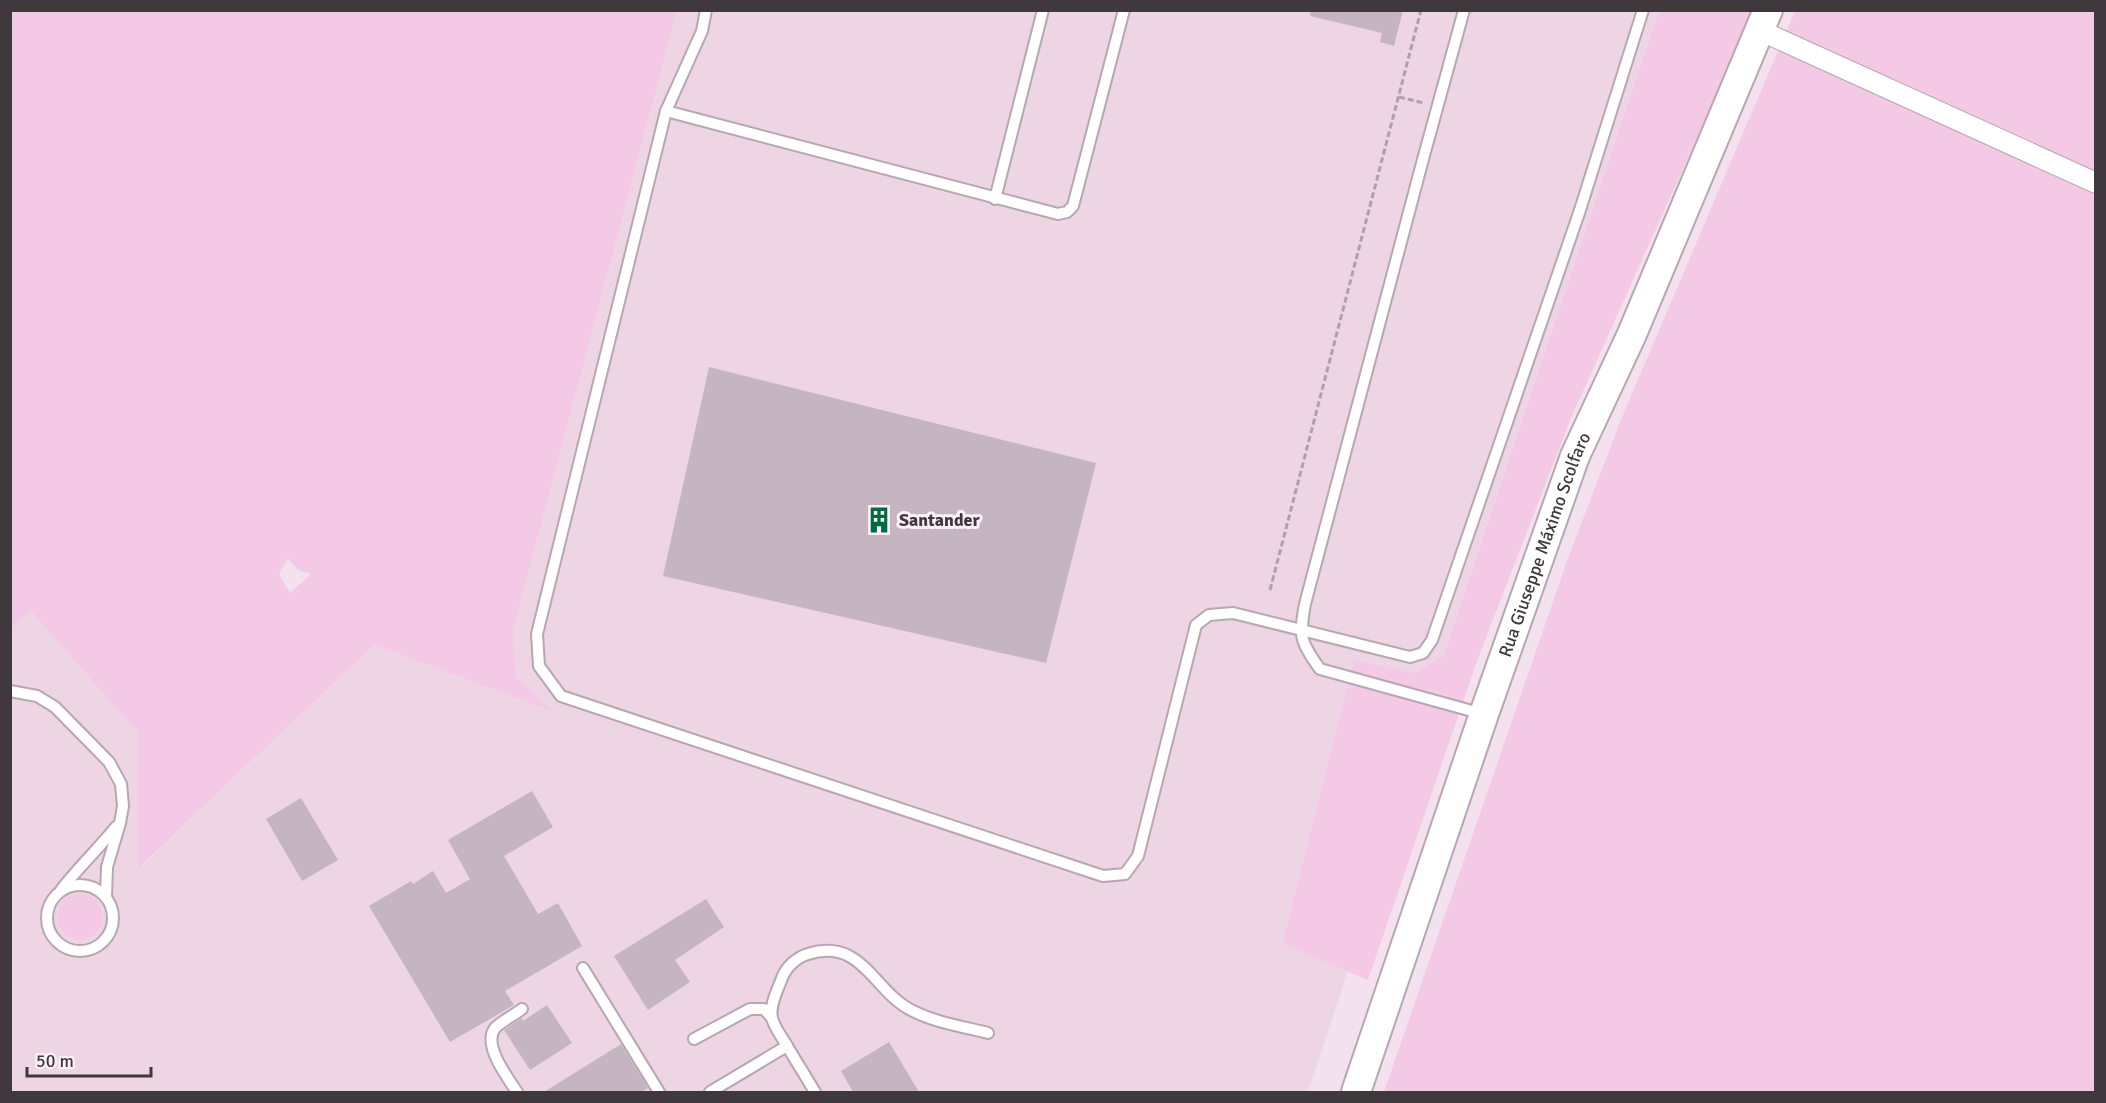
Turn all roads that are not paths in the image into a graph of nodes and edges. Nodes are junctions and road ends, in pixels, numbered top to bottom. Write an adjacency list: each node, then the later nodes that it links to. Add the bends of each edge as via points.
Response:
1 (706, 10): 7 (lane, via 702,31)
2 (1043, 10): 9 (lane)
3 (1124, 10): 9 (lane, via 1073,206 1058,214)
4 (1464, 10): 10 (lane)
5 (1643, 10): 10 (lane, via 1580,210 1432,640 1423,653 1410,657)
6 (1763, 20): 8 (street); 12 (main road, Rua Giuseppe Máximo Scolfaro, via 1632,334 1575,456)
7 (666, 111): 9 (lane); 10 (lane, via 537,634 539,666 561,696 1103,876 1125,874 1138,856 1196,625 1209,615 1233,613)
8 (2096, 183)
9 (995, 199)
10 (1300, 631): 12 (lane, via 1308,653 1320,669)
11 (10, 691): 13 (lane, via 37,696 55,707 109,762 121,784)
12 (1484, 714): 26 (main road, Rua Giuseppe Máximo Scolfaro)
13 (120, 823): 14 (lane); 15 (lane, via 106,867)
14 (60, 891): 15 (lane, via 70,886 90,886); 15 (lane, via 52,899 46,921 56,942 76,952 98,947 112,930 113,918)
15 (106, 897)
16 (583, 968): 23 (lane)
17 (522, 1009): 22 (lane, via 495,1029 491,1038 493,1052)
18 (771, 1017): 19 (lane, via 784,973 799,957 820,950 846,953 914,1012); 20 (lane, via 764,1009 750,1009); 21 (lane)
19 (988, 1034)
20 (694, 1039)
21 (787, 1046): 24 (lane); 25 (lane)
22 (517, 1092)
23 (659, 1092)
24 (710, 1092)
25 (815, 1092)
26 (1356, 1092)

